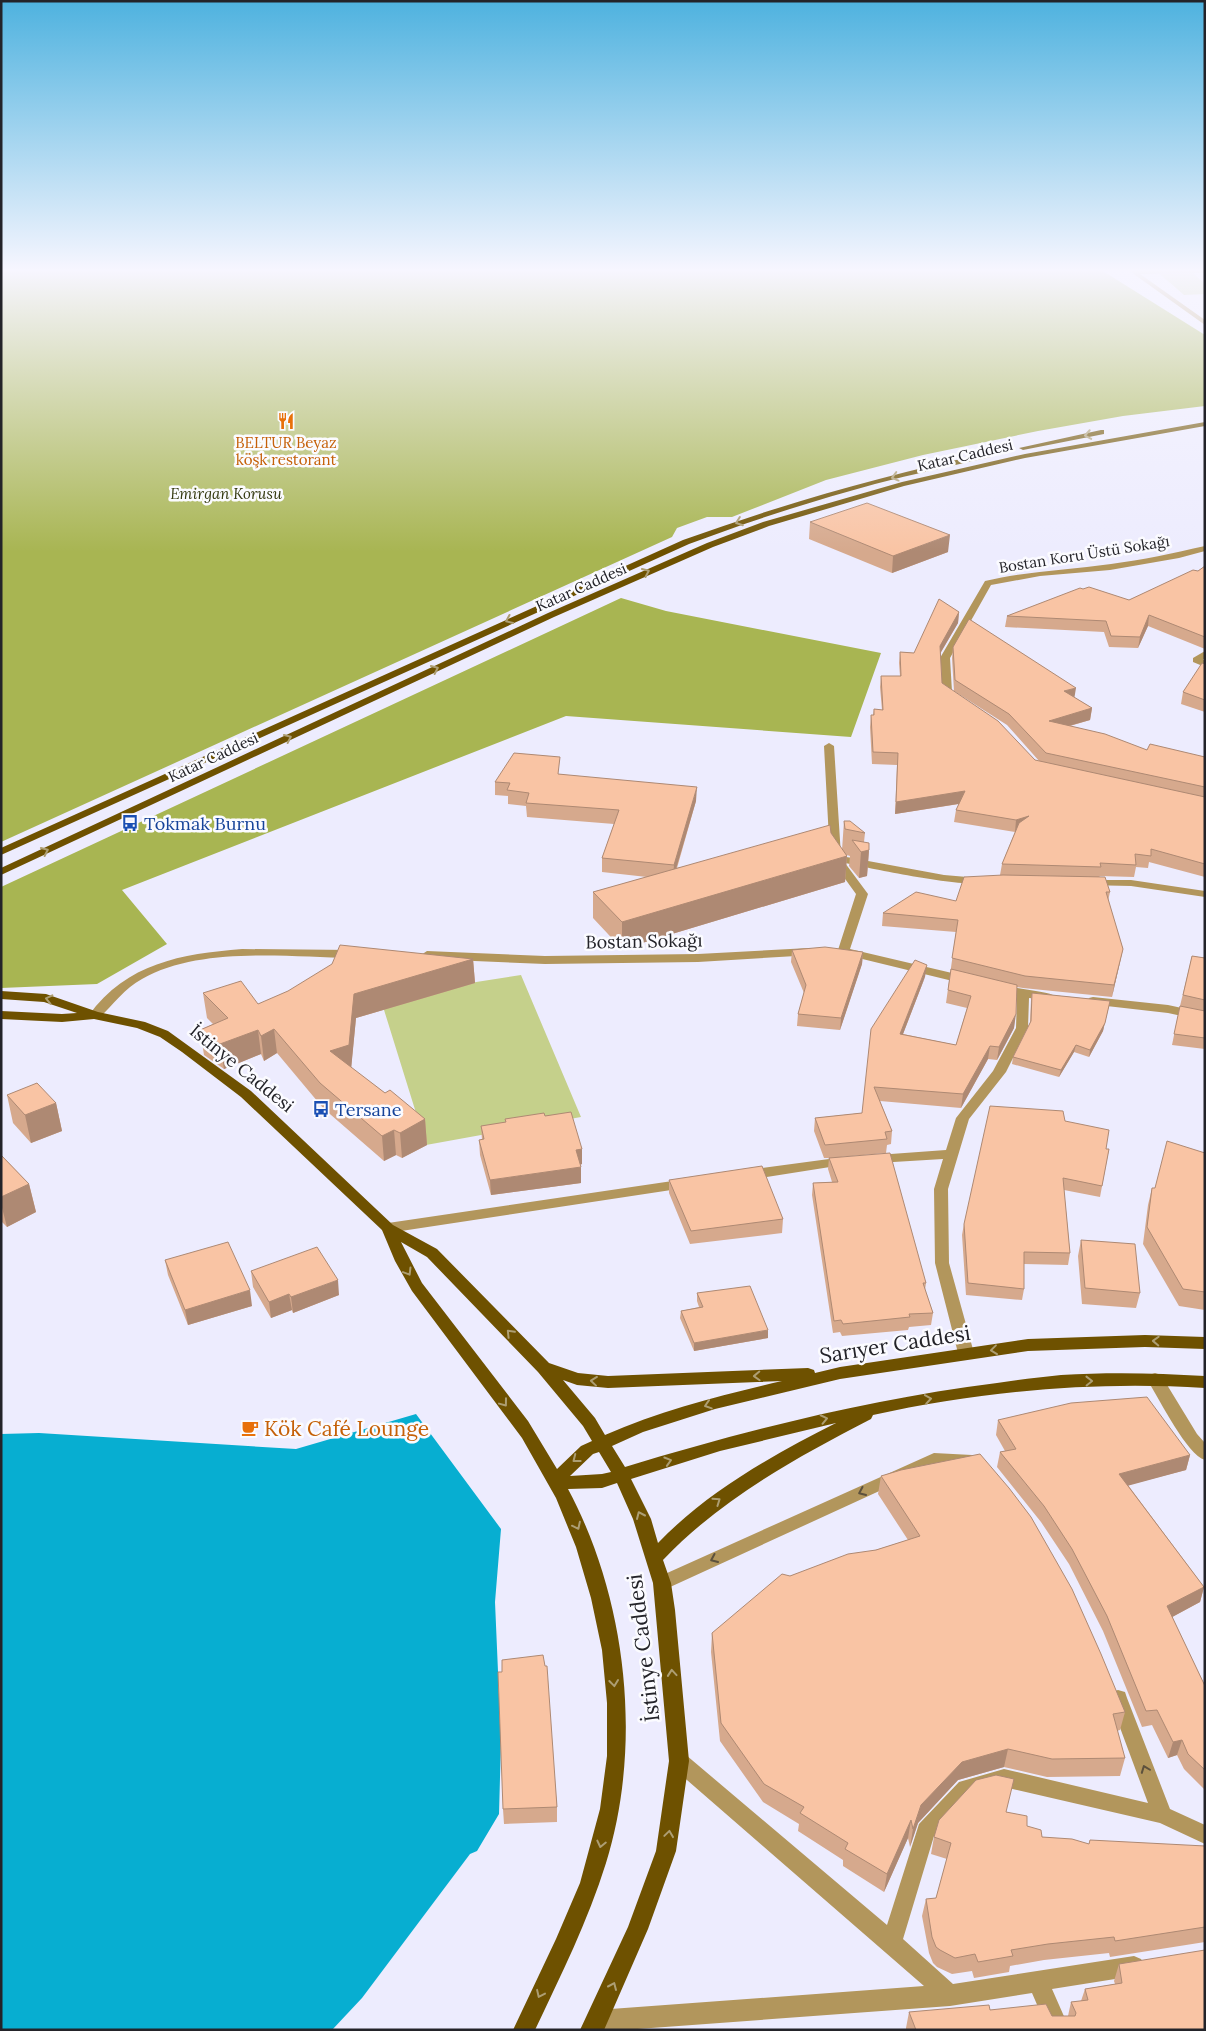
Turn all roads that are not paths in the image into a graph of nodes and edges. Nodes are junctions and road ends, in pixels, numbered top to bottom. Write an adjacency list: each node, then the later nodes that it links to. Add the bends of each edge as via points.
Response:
1 (1205, 415): 3 (main road)
2 (1205, 424): 12 (main road, Katar Caddesi, one-way to 2, via 551,615 766,524 902,484 1025,456)
3 (1134, 427)
4 (1106, 432): 10 (main road, Katar Caddesi, one-way to 10, via 946,463 757,515 686,542)
5 (1205, 548): 8 (street, Bostan Koru Üstü Sokağı, via 1110,567 1040,573 988,583 945,658 947,693)
6 (1205, 654): 7 (street, via 1196,660)
7 (1205, 664)
8 (963, 704)
9 (829, 746): 11 (street)
10 (1, 852)
11 (836, 858): 13 (street, via 944,878); 16 (street, via 862,894)
12 (1, 872)
13 (993, 882)
14 (1074, 883): 15 (street, via 1131,883)
15 (1205, 894)
16 (834, 951): 18 (street, Bostan Sokağı, via 698,958 555,960); 19 (street, Bostan Sokağı)
17 (367, 954): 26 (street, via 215,954 172,962 137,976)
18 (414, 954)
19 (976, 982)
20 (994, 987): 21 (street)
21 (1023, 994): 23 (street); 28 (street, via 1022,1028 999,1072 963,1118)
22 (1, 995): 26 (main road, İstinye Caddesi, one-way to 22, via 46,998)
23 (1062, 998)
24 (1081, 1000): 27 (street, via 1168,1009)
25 (1, 1015): 26 (main road, İstinye Caddesi, via 62,1018)
26 (96, 1015): 31 (main road, İstinye Caddesi, via 141,1025 164,1034 187,1049 246,1094)
27 (1205, 1017)
28 (952, 1154): 29 (street, via 862,1160); 33 (street, via 941,1189 942,1264)
29 (731, 1178)
30 (701, 1182): 31 (street)
31 (388, 1228): 34 (main road, İstinye Caddesi, one-way to 31, via 432,1253); 43 (main road, İstinye Caddesi, one-way to 43, via 417,1286 523,1427)
32 (1205, 1343): 33 (main road, Sarıyer Caddesi, one-way to 33, via 1146,1341 1028,1345)
33 (966, 1353): 35 (main road, Sarıyer Caddesi)
34 (544, 1368): 35 (main road, one-way to 34, via 608,1382 577,1379); 39 (main road, İstinye Caddesi)
35 (840, 1373): 39 (main road, Sarıyer Caddesi, one-way to 39, via 714,1403)
36 (1155, 1379): 37 (main road); 38 (main road, one-way to 36, via 1061,1381); 40 (street, via 1191,1438)
37 (1205, 1382)
38 (880, 1407): 42 (main road, one-way to 38, via 720,1445); 44 (main road, one-way to 38, via 696,1515 741,1484)
39 (602, 1442): 42 (main road, İstinye Caddesi); 43 (main road, Sarıyer Caddesi, one-way to 43, via 568,1466)
40 (1205, 1454)
41 (985, 1466): 45 (street, one-way to 45, via 979,1460 934,1459)
42 (621, 1475): 43 (main road, via 602,1481); 44 (main road, İstinye Caddesi, one-way to 42, via 642,1519)
43 (556, 1482): 55 (main road, İstinye Caddesi, one-way to 55, via 582,1537 605,1614 618,1711 616,1779 594,1869)
44 (655, 1557): 45 (main road, İstinye Caddesi)
45 (662, 1583): 47 (main road, İstinye Caddesi, one-way to 45)
46 (1112, 1682): 48 (street, one-way to 46)
47 (679, 1761): 50 (street); 54 (main road, İstinye Caddesi, one-way to 47, via 638,1929 666,1851)
48 (1163, 1814): 49 (street); 50 (street, via 1004,1778 966,1788 926,1831)
49 (1205, 1835)
50 (892, 1943): 53 (street)
51 (1156, 1962): 52 (street)
52 (1038, 1981): 53 (street); 56 (street)
53 (950, 1995): 54 (street)
54 (594, 2025)
55 (524, 2030)
56 (1058, 2030)

